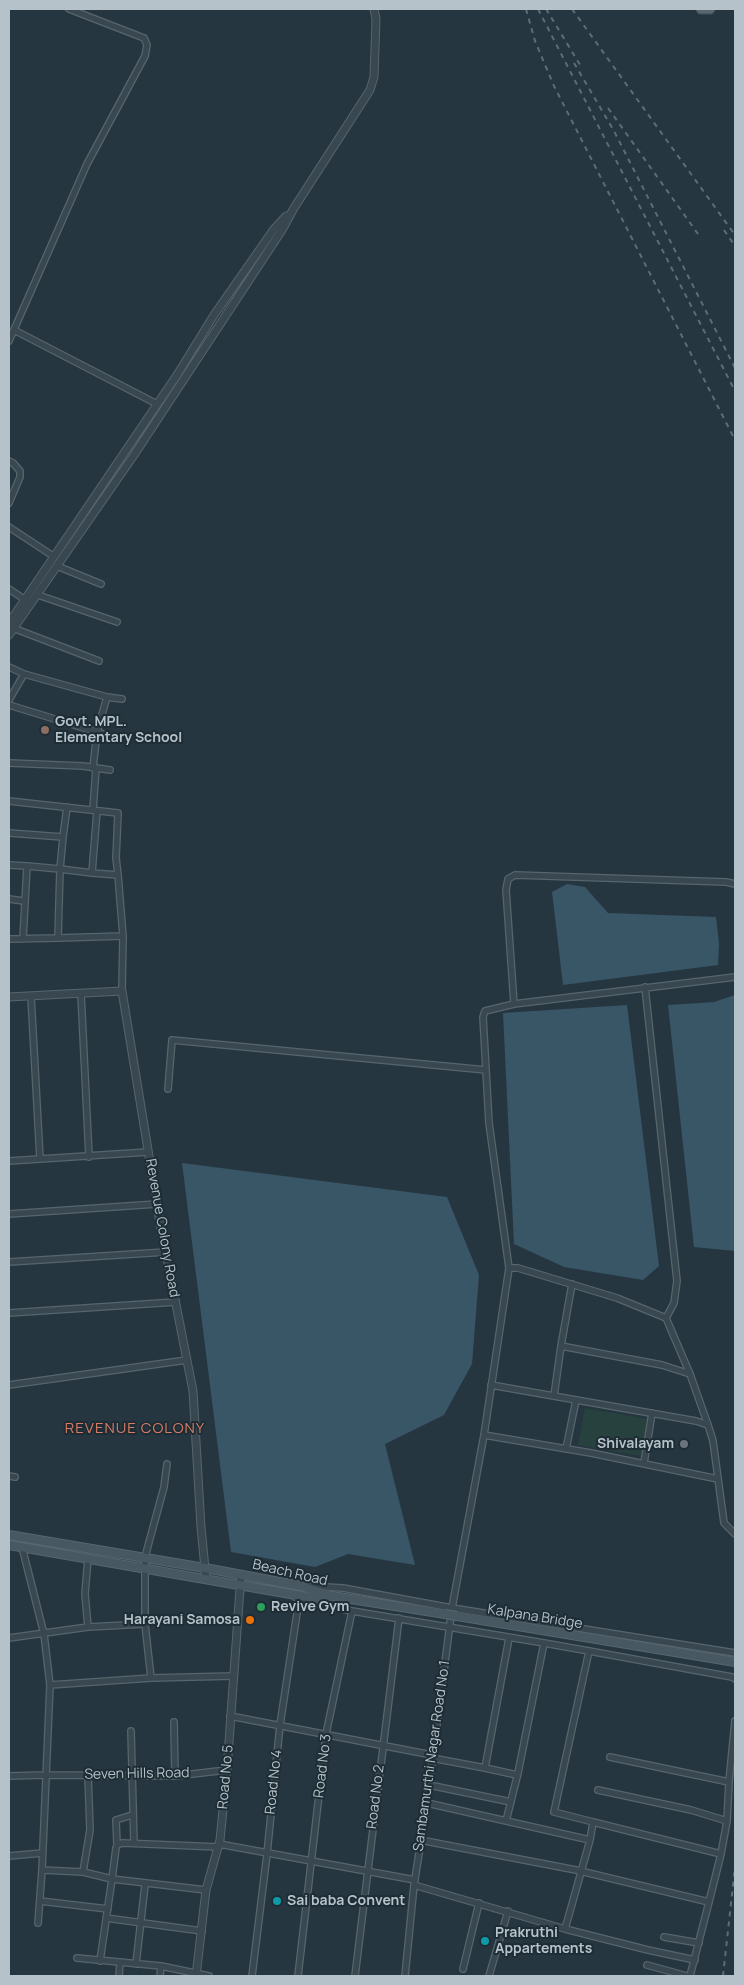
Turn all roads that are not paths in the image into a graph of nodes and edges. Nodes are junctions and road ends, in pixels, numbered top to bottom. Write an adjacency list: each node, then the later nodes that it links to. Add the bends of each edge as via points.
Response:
1 (69, 9): 6 (street, via 144,38 148,44 145,56 87,164)
2 (374, 9): 5 (street, via 374,77 370,90)
3 (701, 9): 4 (main road)
4 (710, 9)
5 (294, 208): 8 (street, via 274,229 225,299); 13 (street, via 134,455)
6 (14, 330): 7 (street); 8 (street)
7 (9, 341)
8 (157, 404): 12 (street)
9 (9, 461): 10 (street, via 20,471 20,477)
10 (9, 503)
11 (9, 527): 12 (street)
12 (53, 556): 17 (street)
13 (57, 566): 14 (street); 16 (street)
14 (101, 584)
15 (9, 589): 17 (street)
16 (38, 595): 17 (street); 18 (street)
17 (27, 602): 19 (street)
18 (117, 622)
19 (10, 629): 20 (street)
20 (99, 661)
21 (9, 667): 22 (street)
22 (24, 674): 23 (street); 24 (street)
23 (107, 697): 25 (street); 27 (street)
24 (9, 700)
25 (122, 700)
26 (9, 706): 27 (street)
27 (97, 732): 28 (street); 30 (street)
28 (118, 739)
29 (9, 763): 30 (street)
30 (94, 768): 31 (street); 34 (street)
31 (110, 770)
32 (9, 801): 33 (street)
33 (67, 807): 34 (street); 36 (street)
34 (95, 810): 40 (street); 41 (street, via 118,813)
35 (9, 833): 36 (street)
36 (63, 837): 39 (street)
37 (9, 865): 38 (street)
38 (27, 866): 39 (street); 44 (street)
39 (60, 869): 40 (street); 46 (street)
40 (92, 873): 41 (street)
41 (118, 875): 45 (street)
42 (735, 884): 55 (street, via 515,875 508,879 506,890)
43 (9, 900): 44 (street)
44 (24, 901): 48 (street)
45 (123, 936): 46 (street); 51 (street)
46 (58, 938): 48 (street)
47 (9, 939): 48 (street)
48 (22, 939)
49 (735, 977): 50 (street)
50 (645, 987): 55 (street); 70 (street, via 677,1282 674,1303)
51 (122, 991): 52 (street); 58 (street, Revenue Colony Road)
52 (81, 994): 53 (street); 59 (street)
53 (31, 996): 54 (street); 60 (street)
54 (9, 997)
55 (514, 1004): 56 (street, Sambamurthi Nagar Road No 1, via 485,1011)
56 (486, 1070): 57 (street, via 172,1040); 66 (street, Sambamurthi Nagar Road No 1, via 489,1122)
57 (168, 1089)
58 (148, 1152): 59 (street); 62 (street, Revenue Colony Road)
59 (89, 1157): 60 (street)
60 (40, 1159): 61 (street)
61 (9, 1161)
62 (157, 1204): 63 (street); 64 (street, Revenue Colony Road)
63 (9, 1214)
64 (166, 1252): 65 (street); 68 (street, Revenue Colony Road)
65 (9, 1262)
66 (509, 1268): 67 (street); 75 (street, Sambamurthi Nagar Road No 1)
67 (572, 1284): 70 (street); 71 (street)
68 (176, 1302): 69 (street); 72 (street, Revenue Colony Road)
69 (9, 1313)
70 (666, 1318): 73 (street)
71 (561, 1346): 73 (street, via 662,1365); 76 (street)
72 (187, 1360): 74 (street); 92 (street, Revenue Colony Road, via 193,1391)
73 (690, 1374): 79 (street)
74 (9, 1385)
75 (491, 1386): 76 (street); 80 (street, Sambamurthi Nagar Road No 1)
76 (554, 1396): 77 (street)
77 (576, 1400): 78 (street); 81 (street)
78 (652, 1413): 79 (street); 82 (street)
79 (708, 1425): 84 (street)
80 (484, 1435): 81 (street); 100 (street, Sambamurthi Nagar Road No 1)
81 (566, 1449): 82 (street)
82 (644, 1463): 84 (street)
83 (167, 1464): 89 (street)
84 (718, 1479): 85 (street, via 724,1523)
85 (735, 1534)
86 (9, 1535): 89 (main road, Beach Road)
87 (9, 1545): 88 (main road, Beach Road)
88 (22, 1547): 90 (main road, Beach Road); 106 (street)
89 (145, 1557): 91 (street); 92 (main road, Beach Road)
90 (88, 1558): 91 (main road, Beach Road); 105 (street, via 85,1594)
91 (145, 1568): 94 (main road, Beach Road); 103 (street)
92 (205, 1568): 93 (main road, Beach Road); 94 (street, Revenue Colony Road)
93 (241, 1575): 95 (street, Road No 5); 96 (main road, Beach Road)
94 (206, 1579): 95 (main road, Beach Road)
95 (240, 1584): 97 (main road, Beach Road); 113 (street, Road No 5)
96 (301, 1586): 98 (main road, Beach Road); 100 (street, via 343,1588)
97 (290, 1593): 98 (main road, Beach Road, via 319,1599); 99 (street)
98 (332, 1596): 112 (main road, Kalpana Bridge, bridge)
99 (299, 1600): 101 (street); 120 (street, Road No 4)
100 (452, 1608): 104 (street, Sambamurthi Nagar Road No 1); 111 (street)
101 (352, 1611): 102 (street); 122 (street, Road No 3)
102 (399, 1618): 104 (street); 123 (street, Road No 2)
103 (145, 1624): 105 (street); 114 (street)
104 (449, 1627): 108 (street); 124 (street, Sambamurthi Nagar Road No 1)
105 (88, 1628): 106 (street)
106 (44, 1634): 107 (street); 116 (street)
107 (9, 1638)
108 (509, 1638): 109 (street); 126 (street)
109 (544, 1642): 110 (street); 130 (street)
110 (590, 1651): 115 (street); 142 (street, via 554,1812)
111 (735, 1653)
112 (733, 1661)
113 (233, 1676): 114 (street); 117 (street, Road No 5)
114 (151, 1678): 116 (street)
115 (735, 1678)
116 (50, 1686): 128 (street)
117 (230, 1716): 120 (street); 127 (street, Road No 5)
118 (735, 1721): 134 (street)
119 (174, 1722): 133 (street)
120 (280, 1725): 122 (street); 149 (street, Road No 4)
121 (131, 1731): 129 (street)
122 (326, 1734): 123 (street); 152 (street, Road No 3)
123 (383, 1744): 124 (street); 156 (street, Road No 2)
124 (432, 1757): 126 (street); 135 (street, Sambamurthi Nagar Road No 1)
125 (610, 1757): 134 (street)
126 (485, 1768): 130 (street)
127 (227, 1770): 133 (street, Seven Hills Road); 147 (street, Road No 5)
128 (46, 1775): 131 (street, Seven Hills Road); 132 (street, Seven Hills Road); 148 (street)
129 (132, 1775): 132 (street, Seven Hills Road); 133 (street, Seven Hills Road); 139 (street)
130 (518, 1775): 137 (street)
131 (9, 1776)
132 (88, 1776): 155 (street, via 90,1830)
133 (175, 1776)
134 (729, 1782): 141 (street)
135 (428, 1785): 137 (street); 138 (street, Sambamurthi Nagar Road No 1)
136 (598, 1790): 141 (street)
137 (511, 1802): 140 (street)
138 (427, 1803): 140 (street); 143 (street, Sambamurthi Nagar Road No 1)
139 (132, 1815): 145 (street); 146 (street, via 116,1820)
140 (506, 1821): 144 (street)
141 (726, 1821): 150 (street)
142 (593, 1822): 144 (street); 150 (street)
143 (420, 1840): 154 (street); 158 (street, Sambamurthi Nagar Road No 1)
144 (590, 1840): 154 (street)
145 (134, 1843): 146 (street); 147 (street)
146 (117, 1844): 157 (street)
147 (219, 1846): 149 (street); 160 (street, Road No 5)
148 (42, 1853): 151 (street); 153 (street)
149 (267, 1854): 152 (street); 185 (street, Road No 4)
150 (721, 1854): 162 (street)
151 (9, 1856)
152 (311, 1862): 156 (street); 186 (street, Road No 3)
153 (42, 1870): 155 (street); 161 (street)
154 (581, 1871): 162 (street); 169 (street)
155 (83, 1872): 157 (street)
156 (367, 1872): 158 (street); 187 (street, Road No 2)
157 (112, 1879): 159 (street); 164 (street)
158 (414, 1882): 163 (street); 188 (street, Sambamurthi Nagar Road No 1)
159 (146, 1884): 160 (street); 167 (street)
160 (206, 1890): 170 (street, Road No 5)
161 (40, 1901): 164 (street); 168 (street)
162 (709, 1902): 172 (street)
163 (480, 1903): 165 (street); 180 (street)
164 (108, 1910): 166 (street)
165 (508, 1911): 169 (street); 189 (street)
166 (106, 1918): 167 (street); 175 (street)
167 (141, 1922): 170 (street); 177 (street)
168 (38, 1923)
169 (565, 1929): 174 (street)
170 (202, 1931): 183 (street, Road No 5)
171 (664, 1936): 172 (street)
172 (699, 1943): 174 (street)
173 (77, 1958): 175 (street)
174 (695, 1960): 190 (street)
175 (100, 1961): 176 (street)
176 (120, 1963): 177 (street); 181 (street)
177 (136, 1964): 179 (street)
178 (647, 1965): 190 (street)
179 (161, 1966): 182 (street); 183 (street)
180 (463, 1969)
181 (119, 1976)
182 (160, 1976)
183 (196, 1976): 184 (street)
184 (209, 1976)
185 (252, 1976)
186 (298, 1976)
187 (355, 1976)
188 (404, 1976)
189 (489, 1976)
190 (689, 1976)

